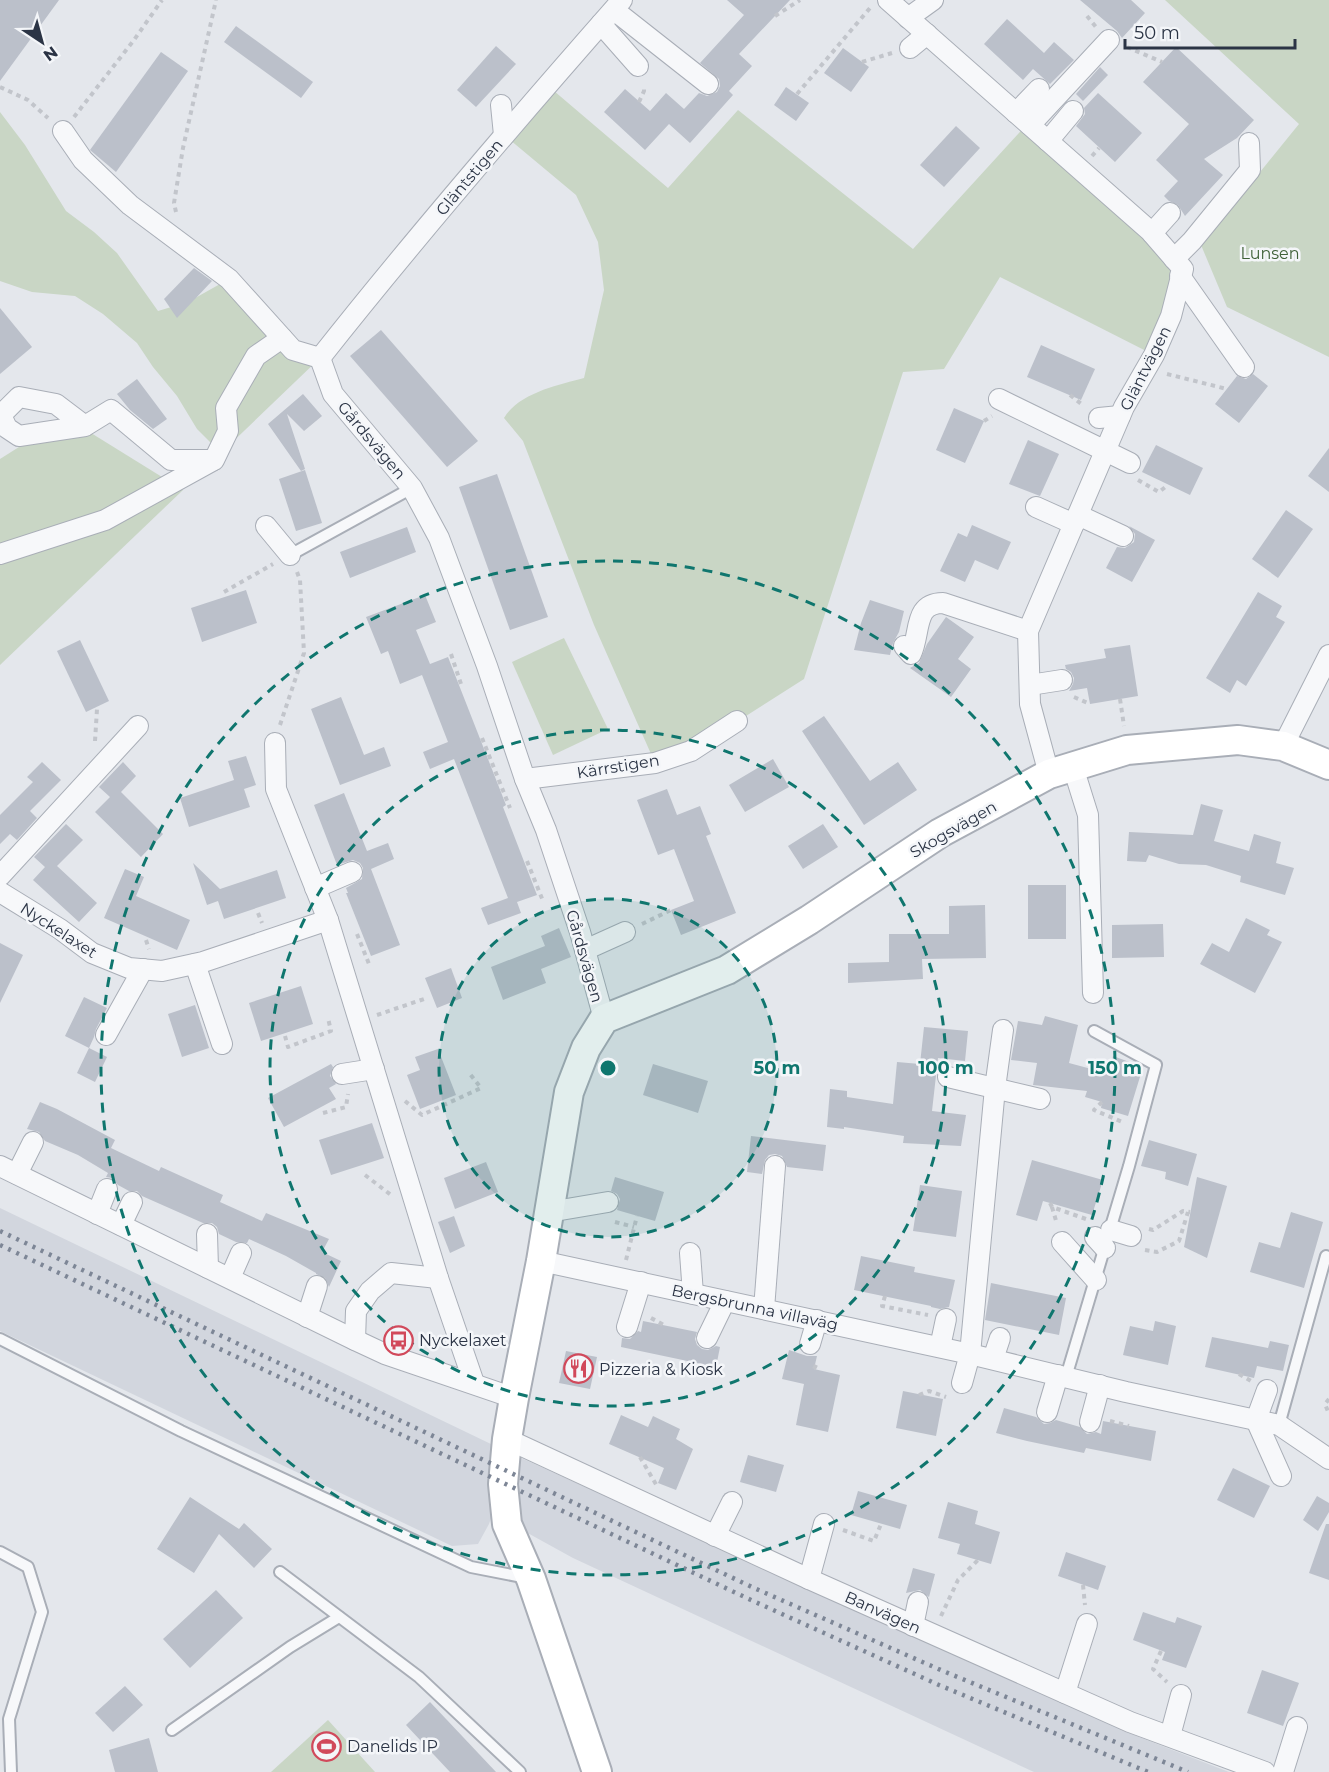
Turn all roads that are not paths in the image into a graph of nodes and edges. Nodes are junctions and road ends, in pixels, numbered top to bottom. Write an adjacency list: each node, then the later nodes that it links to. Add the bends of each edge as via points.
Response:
1 (888, 0): 4 (street)
2 (933, 0): 4 (street)
3 (618, 5): 5 (street, Gläntstigen); 10 (street)
4 (909, 18): 6 (street)
5 (601, 24): 9 (street); 16 (street, Gläntstigen)
6 (927, 34): 8 (street); 14 (street)
7 (1108, 40): 14 (street)
8 (910, 48)
9 (638, 66)
10 (708, 84)
11 (1039, 89): 14 (street)
12 (501, 105): 16 (street)
13 (1073, 111): 17 (street)
14 (1023, 119): 17 (street)
15 (63, 131): 22 (street, via 83,160 130,205 229,279)
16 (504, 135): 23 (street, Gläntstigen)
17 (1048, 141): 20 (street)
18 (1249, 143): 21 (street, via 1250,170 1192,242)
19 (1170, 213): 20 (street)
20 (1152, 233): 21 (street)
21 (1177, 268): 24 (street); 26 (street, Gläntvägen, via 1171,316)
22 (282, 338): 23 (street, via 293,350); 30 (street, via 256,356 226,408 228,431)
23 (320, 358): 32 (street, Gårdsvägen, via 333,394)
24 (1244, 367)
25 (999, 399): 29 (street)
26 (1120, 416): 27 (street); 29 (street, Gläntvägen)
27 (1099, 418)
28 (85, 426): 30 (street, via 111,410 171,460)
29 (1105, 452): 31 (street); 34 (street, Gläntvägen)
30 (214, 460): 37 (street, via 105,520)
31 (1130, 463)
32 (412, 488): 38 (lane, Gårdsvägen); 50 (street, Gårdsvägen, via 439,538)
33 (1036, 507): 34 (street)
34 (1076, 519): 36 (street); 39 (street, Gläntvägen)
35 (266, 526): 38 (street)
36 (1123, 536)
37 (0, 554)
38 (290, 555)
39 (1028, 631): 40 (street, via 973,619 943,603 933,603 917,605 911,654); 43 (street, Gläntvägen)
40 (904, 646)
41 (1329, 655): 47 (street)
42 (1062, 680): 43 (street)
43 (1030, 685): 49 (street, Gläntvägen, via 1030,705)
44 (737, 721): 50 (street, Kärrstigen, via 691,751 655,763)
45 (138, 726): 52 (street)
46 (274, 743): 53 (street, via 276,789)
47 (1283, 746): 48 (street, Skogsvägen); 49 (street, Skogsvägen, via 1238,740 1127,750)
48 (1329, 765)
49 (1061, 770): 60 (street, Gläntvägen, via 1088,814); 61 (street, Skogsvägen, via 940,833 727,970)
50 (525, 779): 57 (street, Gårdsvägen)
51 (352, 872): 53 (street)
52 (0, 876)
53 (315, 888): 55 (street)
54 (0, 892): 59 (street, Nyckelaxet, via 92,953 129,968)
55 (328, 920): 58 (street, Nyckelaxet); 66 (street)
56 (624, 932): 57 (street)
57 (585, 950): 61 (street, Gårdsvägen)
58 (195, 964): 59 (street, Nyckelaxet); 65 (street)
59 (143, 969): 64 (street)
60 (1094, 993)
61 (604, 1019): 77 (street, Gårdsvägen, via 586,1048 569,1092)
62 (1003, 1030): 69 (street)
63 (1094, 1031): 80 (lane, via 1156,1065)
64 (106, 1035)
65 (222, 1044)
66 (374, 1069): 67 (street); 90 (street)
67 (342, 1074)
68 (948, 1077): 69 (street)
69 (995, 1088): 70 (street); 107 (street)
70 (1040, 1099)
71 (33, 1142): 73 (street)
72 (775, 1166): 96 (street)
73 (8, 1170): 78 (street)
74 (107, 1189): 78 (street)
75 (132, 1202): 79 (street)
76 (608, 1202): 77 (street)
77 (549, 1212): 87 (street, Gårdsvägen)
78 (97, 1214): 79 (street)
79 (121, 1225): 88 (street)
80 (1106, 1233): 83 (street); 92 (lane)
81 (207, 1234): 88 (street)
82 (1062, 1242): 92 (street)
83 (1135, 1243)
84 (241, 1253): 89 (street)
85 (690, 1253): 94 (street)
86 (1326, 1256): 118 (lane)
87 (541, 1261): 91 (street, Bergsbrunna villaväg); 114 (street, Gårdsvägen)
88 (208, 1268): 89 (street)
89 (230, 1278): 97 (street)
90 (438, 1278): 104 (street, via 391,1274 370,1291 356,1311); 110 (street)
91 (632, 1280): 94 (street, Bergsbrunna villaväg); 100 (street)
92 (1096, 1280): 109 (lane)
93 (317, 1286): 97 (street)
94 (693, 1294): 95 (street, Bergsbrunna villaväg)
95 (725, 1300): 96 (street, Bergsbrunna villaväg); 101 (street)
96 (764, 1309): 99 (street, Bergsbrunna villaväg)
97 (308, 1317): 104 (street)
98 (946, 1319): 106 (street)
99 (817, 1320): 105 (street); 106 (street, Bergsbrunna villaväg)
100 (627, 1327)
101 (707, 1338)
102 (1000, 1338): 108 (street)
103 (0, 1340): 127 (lane, via 181,1431 471,1567)
104 (355, 1340): 110 (street)
105 (810, 1344)
106 (940, 1347): 107 (street, Bergsbrunna villaväg)
107 (970, 1354): 108 (street, Bergsbrunna villaväg); 111 (street)
108 (993, 1359): 109 (street, Bergsbrunna villaväg)
109 (1062, 1376): 112 (street, Bergsbrunna villaväg); 115 (street)
110 (474, 1383): 114 (street)
111 (962, 1383)
112 (1100, 1385): 116 (street, Bergsbrunna villaväg); 117 (street)
113 (1267, 1390): 116 (street)
114 (513, 1398): 119 (street, Gårdsvägen)
115 (1047, 1412)
116 (1256, 1420): 118 (street, Bergsbrunna villaväg); 121 (street)
117 (1090, 1422)
118 (1279, 1425): 120 (street, Bergsbrunna villaväg)
119 (507, 1439): 124 (street, Banvägen, via 661,1504); 127 (street, Gårdsvägen, via 503,1484 507,1524)
120 (1329, 1459)
121 (1281, 1476)
122 (732, 1502): 124 (street)
123 (824, 1524): 128 (street)
124 (715, 1536): 128 (street, Banvägen)
125 (0, 1552): 138 (lane, via 28,1567 42,1612 9,1719)
126 (280, 1572): 130 (lane)
127 (531, 1579): 140 (street, Gårdsvägen)
128 (808, 1579): 132 (street, Banvägen)
129 (918, 1602): 132 (street)
130 (339, 1617): 136 (lane); 139 (lane, via 419,1677)
131 (1087, 1624): 133 (street)
132 (914, 1626): 133 (street, Banvägen)
133 (1065, 1693): 137 (street, Banvägen)
134 (1181, 1695): 137 (street)
135 (1297, 1727): 142 (street)
136 (172, 1730)
137 (1170, 1737): 141 (street, Banvägen)
138 (11, 1772)
139 (520, 1772)
140 (597, 1772)
141 (1265, 1772)
142 (1283, 1772)

